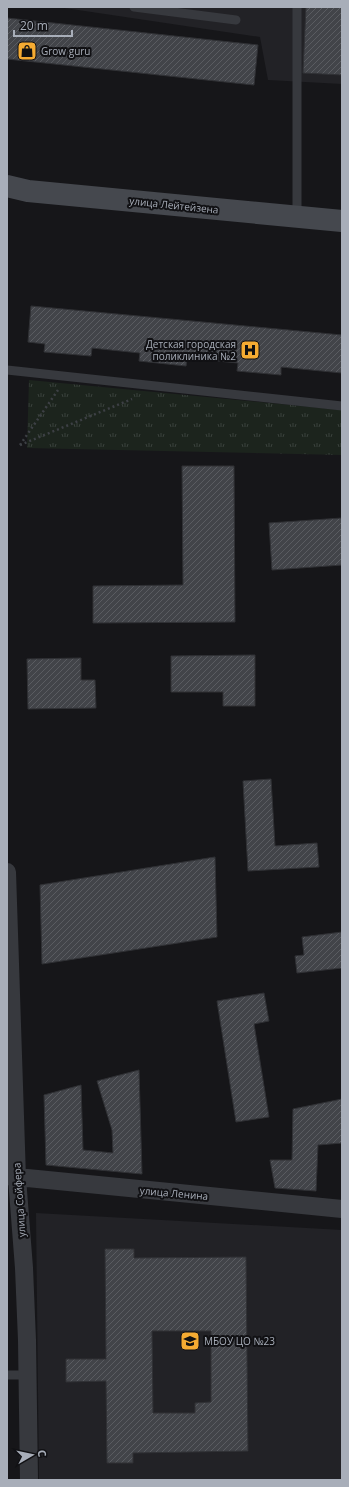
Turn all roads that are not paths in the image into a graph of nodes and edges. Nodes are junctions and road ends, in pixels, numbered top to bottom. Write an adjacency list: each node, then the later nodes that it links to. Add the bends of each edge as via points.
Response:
1 (134, 7): 3 (lane)
2 (297, 7): 5 (lane)
3 (236, 20)
4 (7, 186): 5 (street, улица Лейтейзена, via 28,191)
5 (297, 217): 6 (street, улица Лейтейзена)
6 (342, 221)
7 (7, 370): 8 (lane)
8 (342, 406)
9 (7, 872): 10 (street, улица Сойфера)
10 (12, 1177): 11 (street, улица Ленина); 13 (street, улица Сойфера, via 24,1268)
11 (342, 1208)
12 (7, 1375): 13 (lane)
13 (28, 1375): 14 (street, улица Сойфера)
14 (29, 1480)

